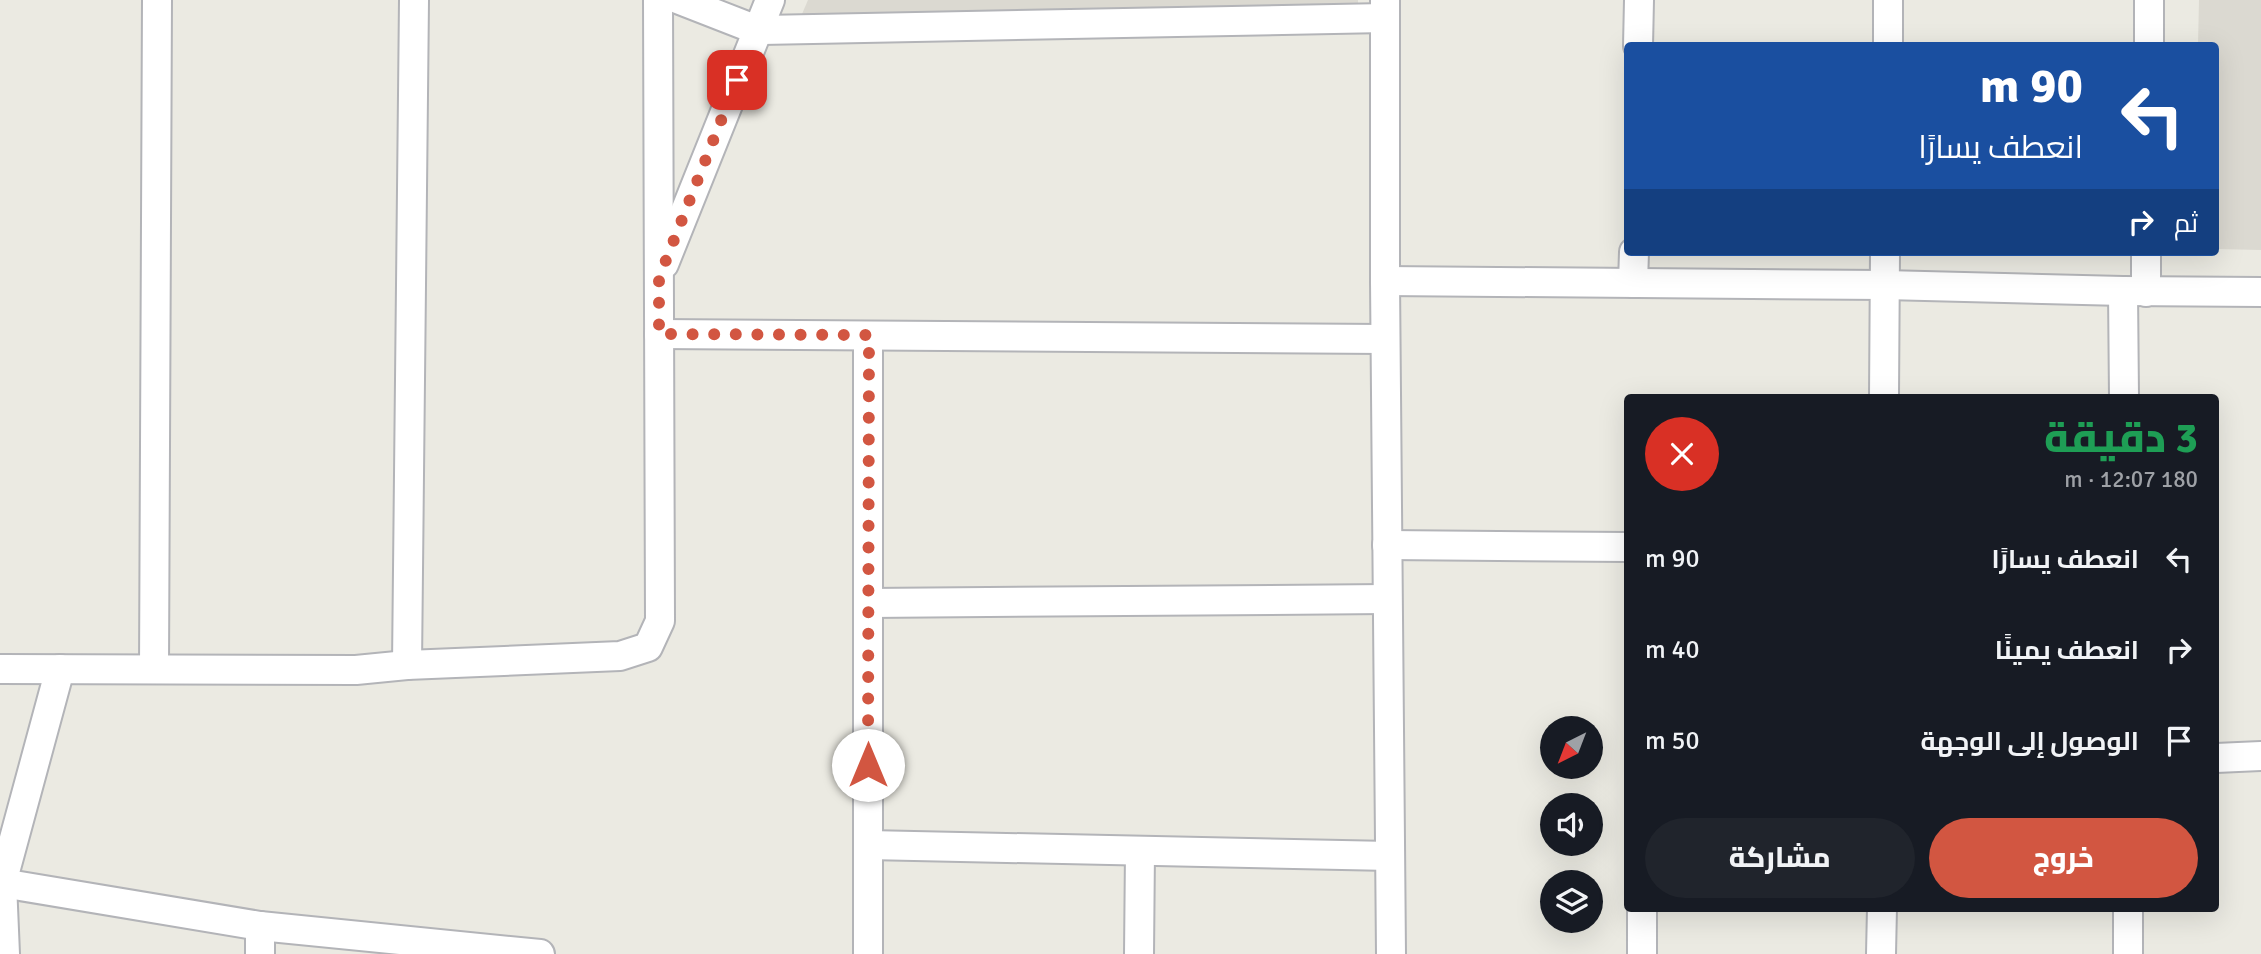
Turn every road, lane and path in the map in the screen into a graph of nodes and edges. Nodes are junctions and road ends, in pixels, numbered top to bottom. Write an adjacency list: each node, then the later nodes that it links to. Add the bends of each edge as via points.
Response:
1 (157, 0): 35 (street)
2 (414, 0): 32 (street)
3 (658, 0): 17 (street)
4 (680, 0): 10 (street)
5 (770, 0): 10 (street)
6 (1639, 0): 11 (street)
7 (1888, 0): 12 (street)
8 (2149, 0): 13 (street)
9 (1385, 9): 10 (street); 18 (street)
10 (757, 30): 17 (street)
11 (1638, 42)
12 (1888, 42)
13 (2149, 42)
14 (1633, 256): 19 (street)
15 (1885, 256): 20 (street)
16 (2145, 256): 21 (street)
17 (659, 278): 23 (street)
18 (1384, 281): 19 (street); 25 (street)
19 (1633, 283): 20 (street)
20 (1885, 285): 21 (street); 26 (street)
21 (2134, 291): 22 (street); 27 (street)
22 (2261, 292)
23 (659, 334): 24 (street); 32 (street, via 660,621 648,647 620,656)
24 (869, 335): 25 (street); 31 (street)
25 (1385, 339): 28 (street)
26 (1884, 394)
27 (2124, 394)
28 (1387, 545): 29 (street); 30 (street)
29 (1624, 547)
30 (1388, 599): 31 (street); 40 (street)
31 (869, 603): 38 (street)
32 (407, 665): 35 (street, via 356,670)
33 (0, 669): 34 (street)
34 (60, 669): 35 (street); 41 (street)
35 (154, 669)
36 (2261, 756): 37 (street)
37 (2219, 758)
38 (868, 845): 39 (street); 49 (street)
39 (1140, 851): 40 (street); 50 (street)
40 (1390, 856): 51 (street)
41 (1, 886): 45 (street); 46 (street)
42 (1642, 912): 52 (street)
43 (1882, 912): 53 (street)
44 (2128, 912): 54 (street)
45 (260, 926): 47 (street); 48 (street)
46 (5, 954)
47 (260, 954)
48 (540, 954)
49 (868, 954)
50 (1139, 954)
51 (1391, 954)
52 (1642, 954)
53 (1881, 954)
54 (2128, 954)

